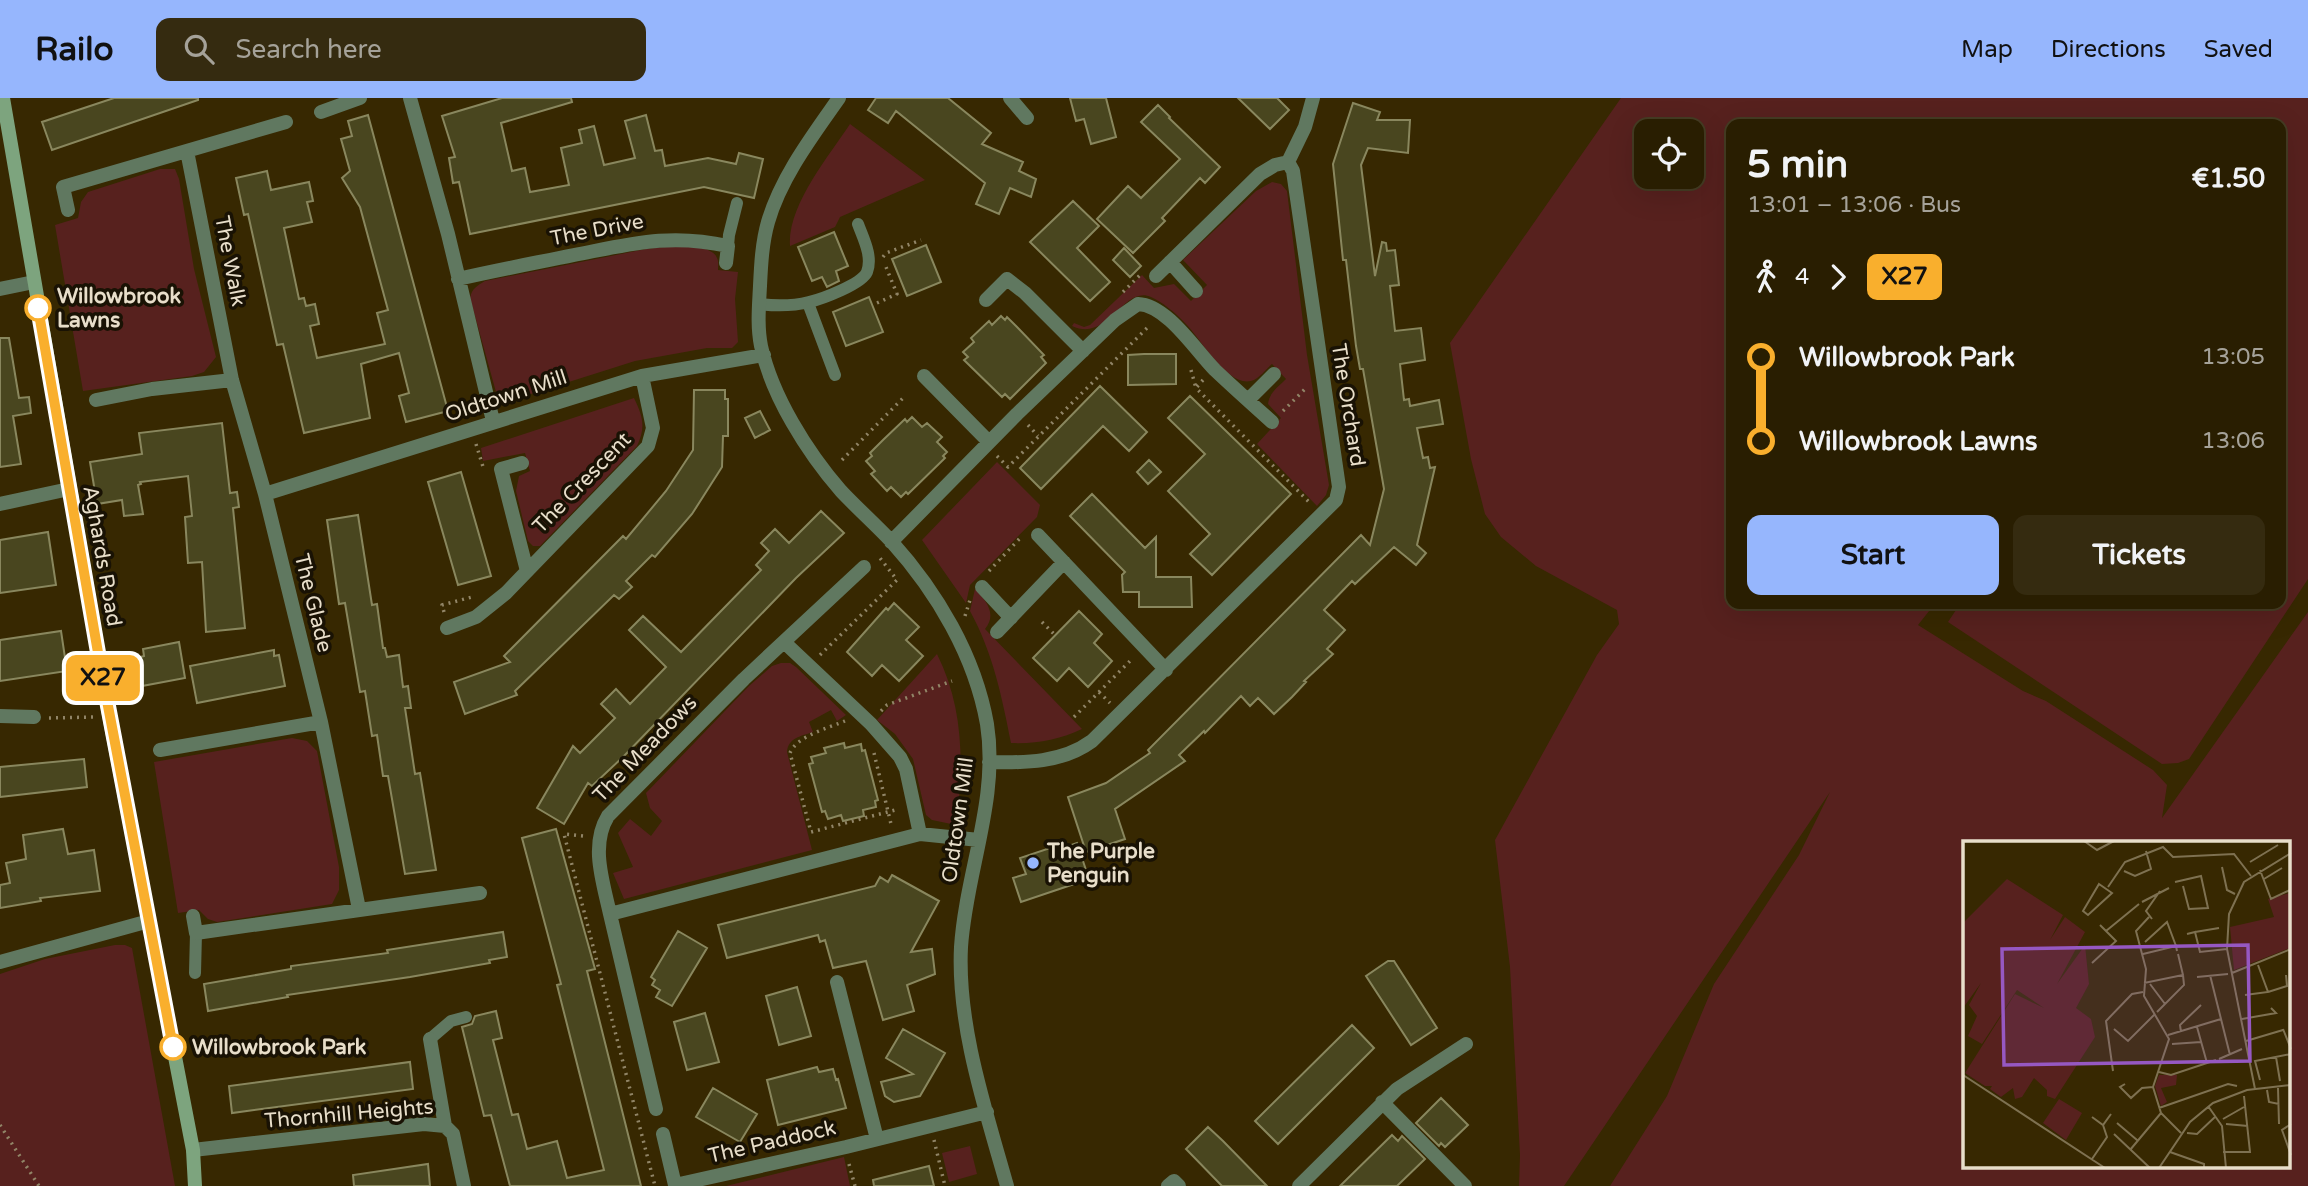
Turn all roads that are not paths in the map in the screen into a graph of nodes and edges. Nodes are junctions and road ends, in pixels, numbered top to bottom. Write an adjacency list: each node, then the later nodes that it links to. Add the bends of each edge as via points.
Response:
1 (3, 98): 20 (street, Aghards Road)
2 (360, 98): 7 (street)
3 (410, 98): 19 (street)
4 (839, 98): 25 (street, Oldtown Mill, via 772,211 763,250)
5 (1010, 98): 8 (street)
6 (1313, 98): 11 (street)
7 (321, 111)
8 (1027, 118)
9 (286, 122): 10 (street)
10 (187, 150): 13 (street, via 63,187); 32 (street, The Walk)
11 (1288, 162): 16 (street, via 1259,174); 52 (street, The Orchard, via 1293,171 1339,494)
12 (737, 202): 15 (lane)
13 (68, 210)
14 (858, 224): 24 (lane, via 868,261 862,280)
15 (728, 246): 17 (street); 19 (street, The Drive, via 691,239 653,240)
16 (1170, 262): 18 (street); 22 (street)
17 (726, 263)
18 (1150, 274)
19 (458, 279): 35 (street)
20 (34, 282): 21 (street); 39 (street, Aghards Road)
21 (0, 289)
22 (1196, 291)
23 (986, 300): 26 (street, via 1007,279)
24 (808, 303): 25 (lane); 29 (lane)
25 (759, 304): 27 (street, Oldtown Mill)
26 (1083, 351): 34 (street, via 1132,306 1144,304 1169,320); 37 (street)
27 (764, 355): 30 (street, Oldtown Mill); 43 (street, Oldtown Mill, via 782,404 809,448 837,486)
28 (1274, 374): 34 (street)
29 (835, 375)
30 (642, 376): 35 (street, Oldtown Mill); 46 (street, The Crescent, via 653,428 648,446)
31 (924, 376): 37 (street)
32 (232, 380): 33 (street); 40 (street, The Walk)
33 (96, 400)
34 (1248, 400): 36 (street)
35 (493, 421): 40 (street, Oldtown Mill)
36 (1272, 422)
37 (987, 443): 43 (street)
38 (522, 463): 46 (street, The Crescent, via 501,469)
39 (69, 489): 41 (street); 64 (street, Aghards Road)
40 (264, 494): 55 (street, The Glade)
41 (0, 504)
42 (1038, 535): 44 (street)
43 (891, 542): 57 (street, Oldtown Mill, via 938,604 969,663 987,723)
44 (1064, 562): 48 (street); 52 (street)
45 (864, 567): 51 (street, The Meadows)
46 (527, 570): 49 (street, The Crescent, via 476,617)
47 (982, 587): 48 (street)
48 (1011, 618): 50 (street)
49 (447, 628)
50 (997, 632)
51 (784, 642): 58 (street, via 900,757); 62 (street, The Meadows, via 602,825 599,854)
52 (1166, 670): 57 (street, The Orchard, via 1084,747 1046,760)
53 (0, 716): 54 (street)
54 (34, 717)
55 (321, 722): 56 (street); 61 (street, The Glade)
56 (160, 750)
57 (989, 762): 59 (street, Oldtown Mill)
58 (920, 834): 59 (street); 62 (street)
59 (979, 840): 74 (street, Oldtown Mill, via 966,907 961,977 966,1026)
60 (480, 892): 61 (street)
61 (359, 909): 65 (street)
62 (610, 914): 73 (street, The Meadows)
63 (193, 916): 65 (street)
64 (149, 921): 66 (street); 78 (street, Aghards Road)
65 (195, 933): 67 (lane)
66 (0, 962)
67 (195, 973)
68 (836, 982): 77 (street)
69 (466, 1017): 70 (lane, via 450,1021)
70 (430, 1039): 75 (street)
71 (1466, 1044): 72 (street)
72 (1382, 1102): 85 (street); 86 (street)
73 (656, 1110)
74 (987, 1112): 77 (street, The Paddock); 82 (street, Oldtown Mill)
75 (445, 1126): 78 (street, Thornhill Heights, via 424,1124); 81 (street, Thornhill Heights, via 453,1134)
76 (663, 1134): 79 (street, The Paddock)
77 (877, 1139): 79 (street, The Paddock)
78 (193, 1150): 80 (street, Aghards Road)
79 (676, 1185)
80 (195, 1186)
81 (464, 1186)
82 (1007, 1186)
83 (1168, 1186): 84 (street, via 1174,1181)
84 (1179, 1186)
85 (1299, 1186)
86 (1465, 1186)

